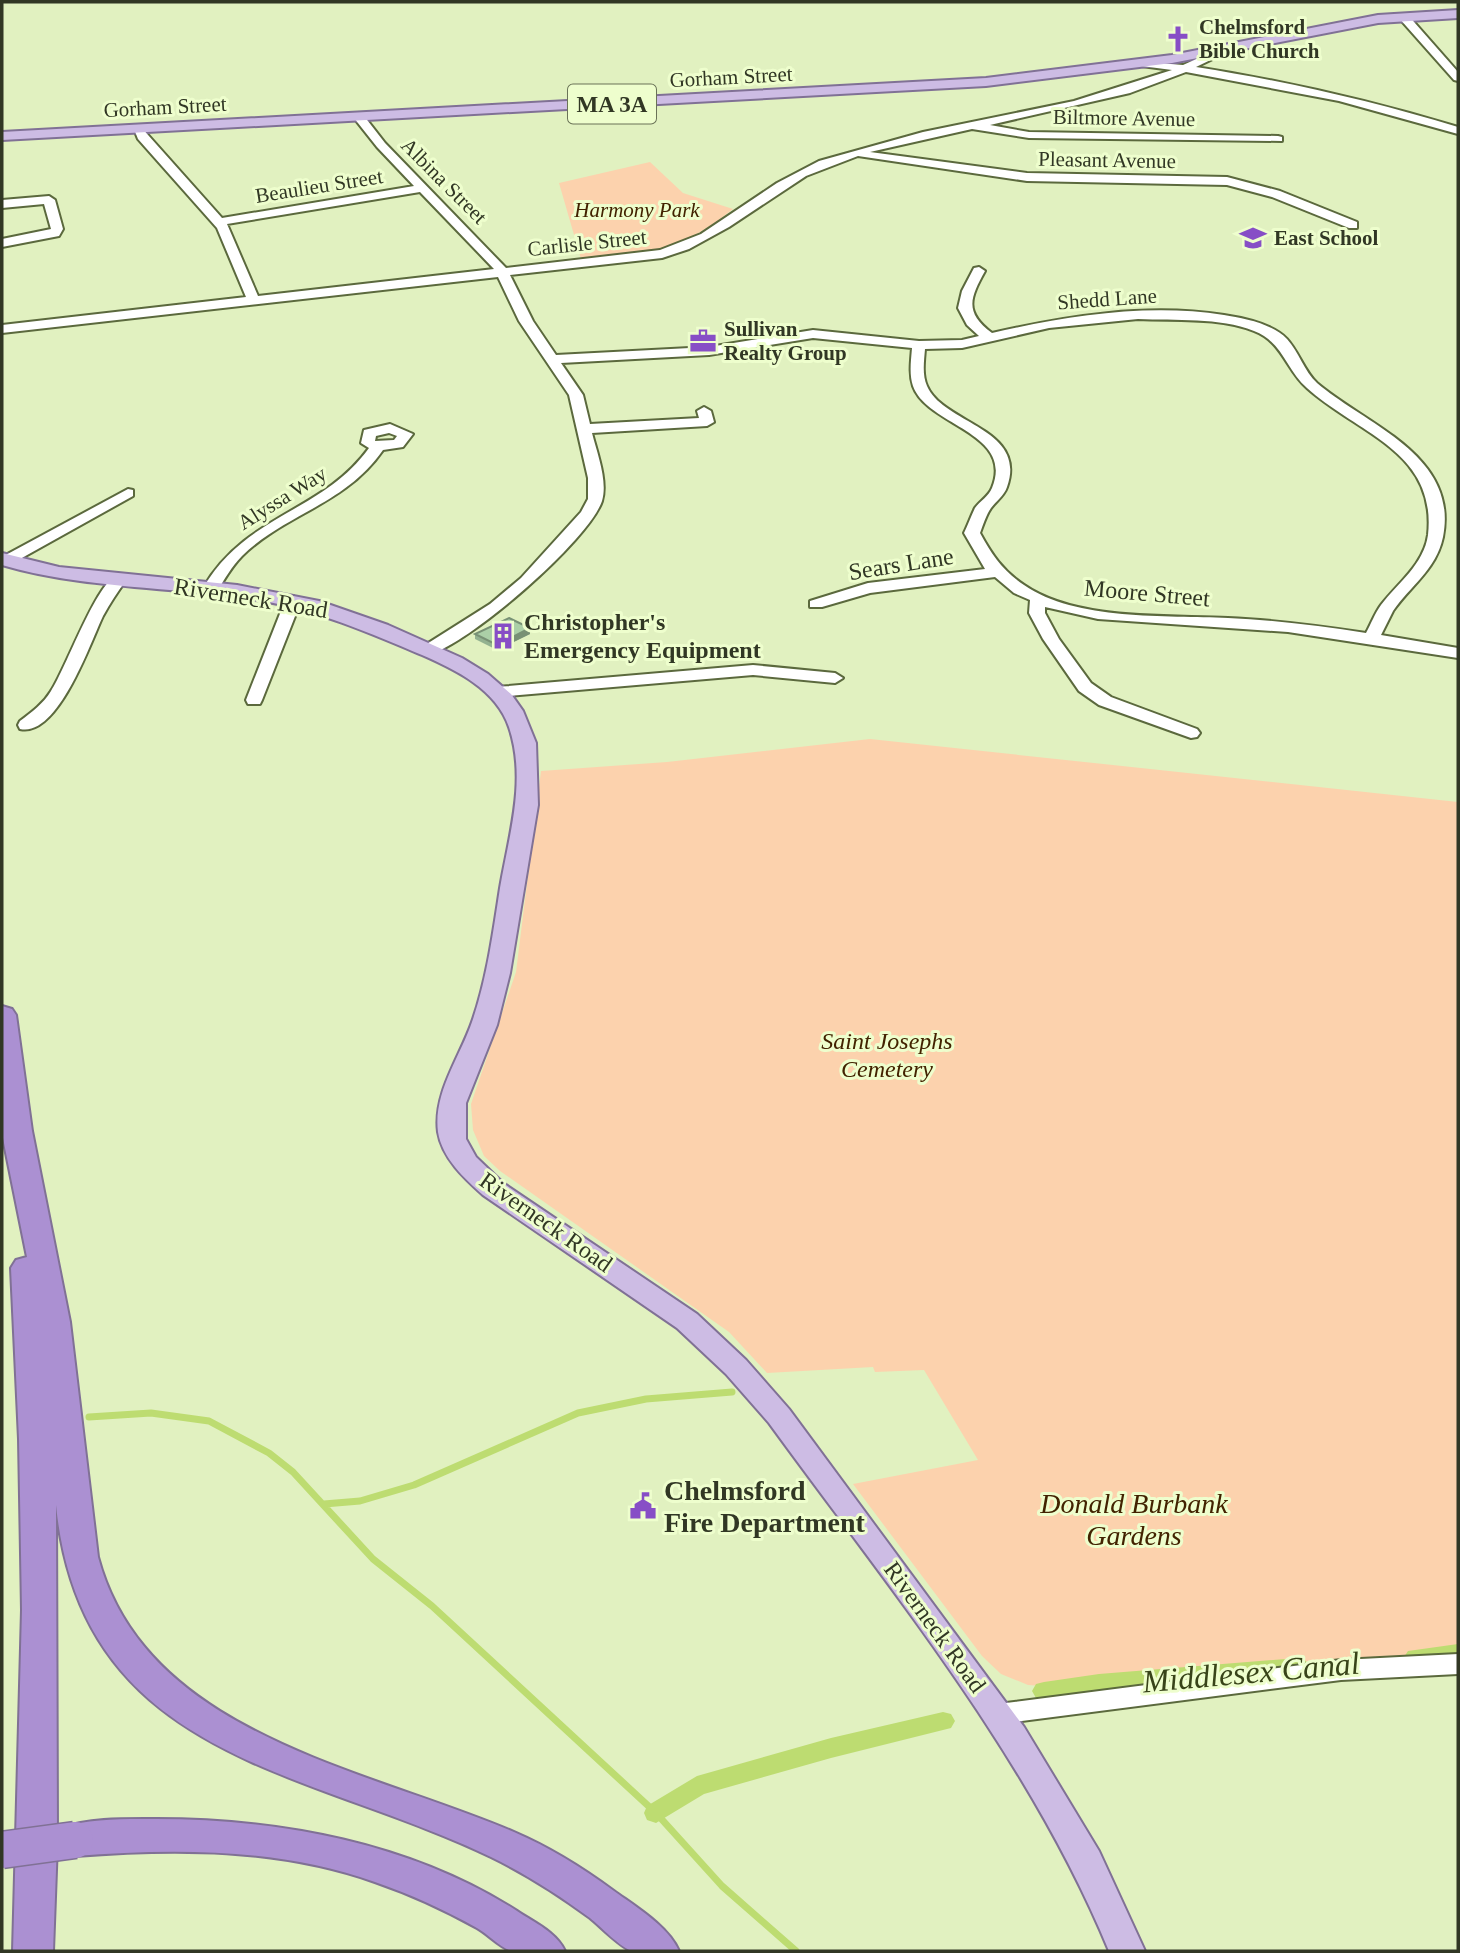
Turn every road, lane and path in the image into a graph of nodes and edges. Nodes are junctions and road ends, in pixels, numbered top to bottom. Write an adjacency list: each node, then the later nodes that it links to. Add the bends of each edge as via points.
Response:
1 (1458, 14): 2 (main road, Gorham Street / MA 3A)
2 (1404, 16): 3 (main road, Gorham Street / MA 3A); 6 (street)
3 (1221, 51): 4 (main road, Gorham Street / MA 3A); 5 (street, Carlisle Street)
4 (1138, 64): 5 (street); 7 (main road, Gorham Street / MA 3A, via 935,86)
5 (1189, 69): 8 (street, Carlisle Street, via 1103,98); 10 (street, via 1374,106)
6 (1458, 78)
7 (360, 118): 9 (main road, Gorham Street / MA 3A); 14 (street, Albina Street)
8 (971, 125): 12 (street, Biltmore Avenue, via 1029,135); 13 (street, Carlisle Street)
9 (140, 129): 11 (main road, Gorham Street / MA 3A); 16 (street, via 142,137)
10 (1458, 131)
11 (2, 136)
12 (1279, 139)
13 (853, 153): 17 (street, Pleasant Avenue, via 1027,177 1227,181 1276,194); 19 (street, Carlisle Street, via 786,181 716,233 686,248 640,258)
14 (423, 188): 16 (street, Beaulieu Street); 19 (street, Albina Street)
15 (2, 204): 18 (street, via 50,200 57,229 45,237)
16 (220, 222): 21 (street)
17 (1353, 225)
18 (2, 243)
19 (501, 271): 21 (street, Carlisle Street); 25 (street, Albina Street)
20 (979, 271): 23 (street, via 965,295 964,310 973,327)
21 (253, 299): 22 (street, Carlisle Street)
22 (2, 329)
23 (990, 338): 24 (street, Shedd Lane); 37 (street, Shedd Lane, via 1097,318 1183,315 1260,328 1282,341 1309,383 1396,443 1430,485 1436,511 1435,538 1420,572 1387,608)
24 (919, 345): 25 (street, Shedd Lane, via 813,334 709,351); 31 (street, Moore Street, via 922,390 933,403 981,433 1003,467 999,488 972,533 979,556)
25 (552, 359): 27 (street, Albina Street, via 576,394)
26 (704, 411): 27 (street, via 707,422)
27 (585, 429): 38 (street, Albina Street, via 595,492 584,521 508,598)
28 (378, 446): 33 (street, Alyssa Way, via 344,484 248,541)
29 (128, 493): 30 (street)
30 (4, 560): 32 (main road, Riverneck Road, via 55,572)
31 (994, 573): 34 (street, Moore Street); 36 (street, Sears Lane, via 868,588)
32 (119, 579): 33 (main road, Riverneck Road); 43 (street, via 99,605 55,699)
33 (211, 588): 35 (main road, Riverneck Road)
34 (1038, 599): 37 (street, Moore Street, via 1123,619 1260,624); 44 (street, via 1037,613 1085,687 1105,701)
35 (293, 601): 38 (main road, Riverneck Road, via 345,614); 42 (street)
36 (816, 604)
37 (1372, 637): 39 (street, Moore Street)
38 (428, 650): 41 (main road, Riverneck Road)
39 (1458, 653)
40 (835, 678): 41 (street, via 753,670)
41 (497, 692): 48 (main road, Riverneck Road, via 514,713 522,734 527,757 526,800 496,982 451,1115 454,1144 493,1188 667,1305 736,1367 779,1416)
42 (254, 700)
43 (26, 725)
44 (1191, 733)
45 (2, 1015): 46 (highway)
46 (17, 1132): 50 (highway, via 36,1466); 52 (highway, via 56,1346 79,1554 106,1622 131,1658 162,1691 225,1735 529,1857 591,1895)
47 (1458, 1664): 48 (street, via 1341,1670)
48 (999, 1714): 53 (main road, Riverneck Road, via 1085,1856)
49 (2, 1850): 51 (highway, bridge, via 182,1833 320,1849 403,1872 453,1894)
50 (33, 1951)
51 (545, 1951)
52 (659, 1951)
53 (1128, 1951)

